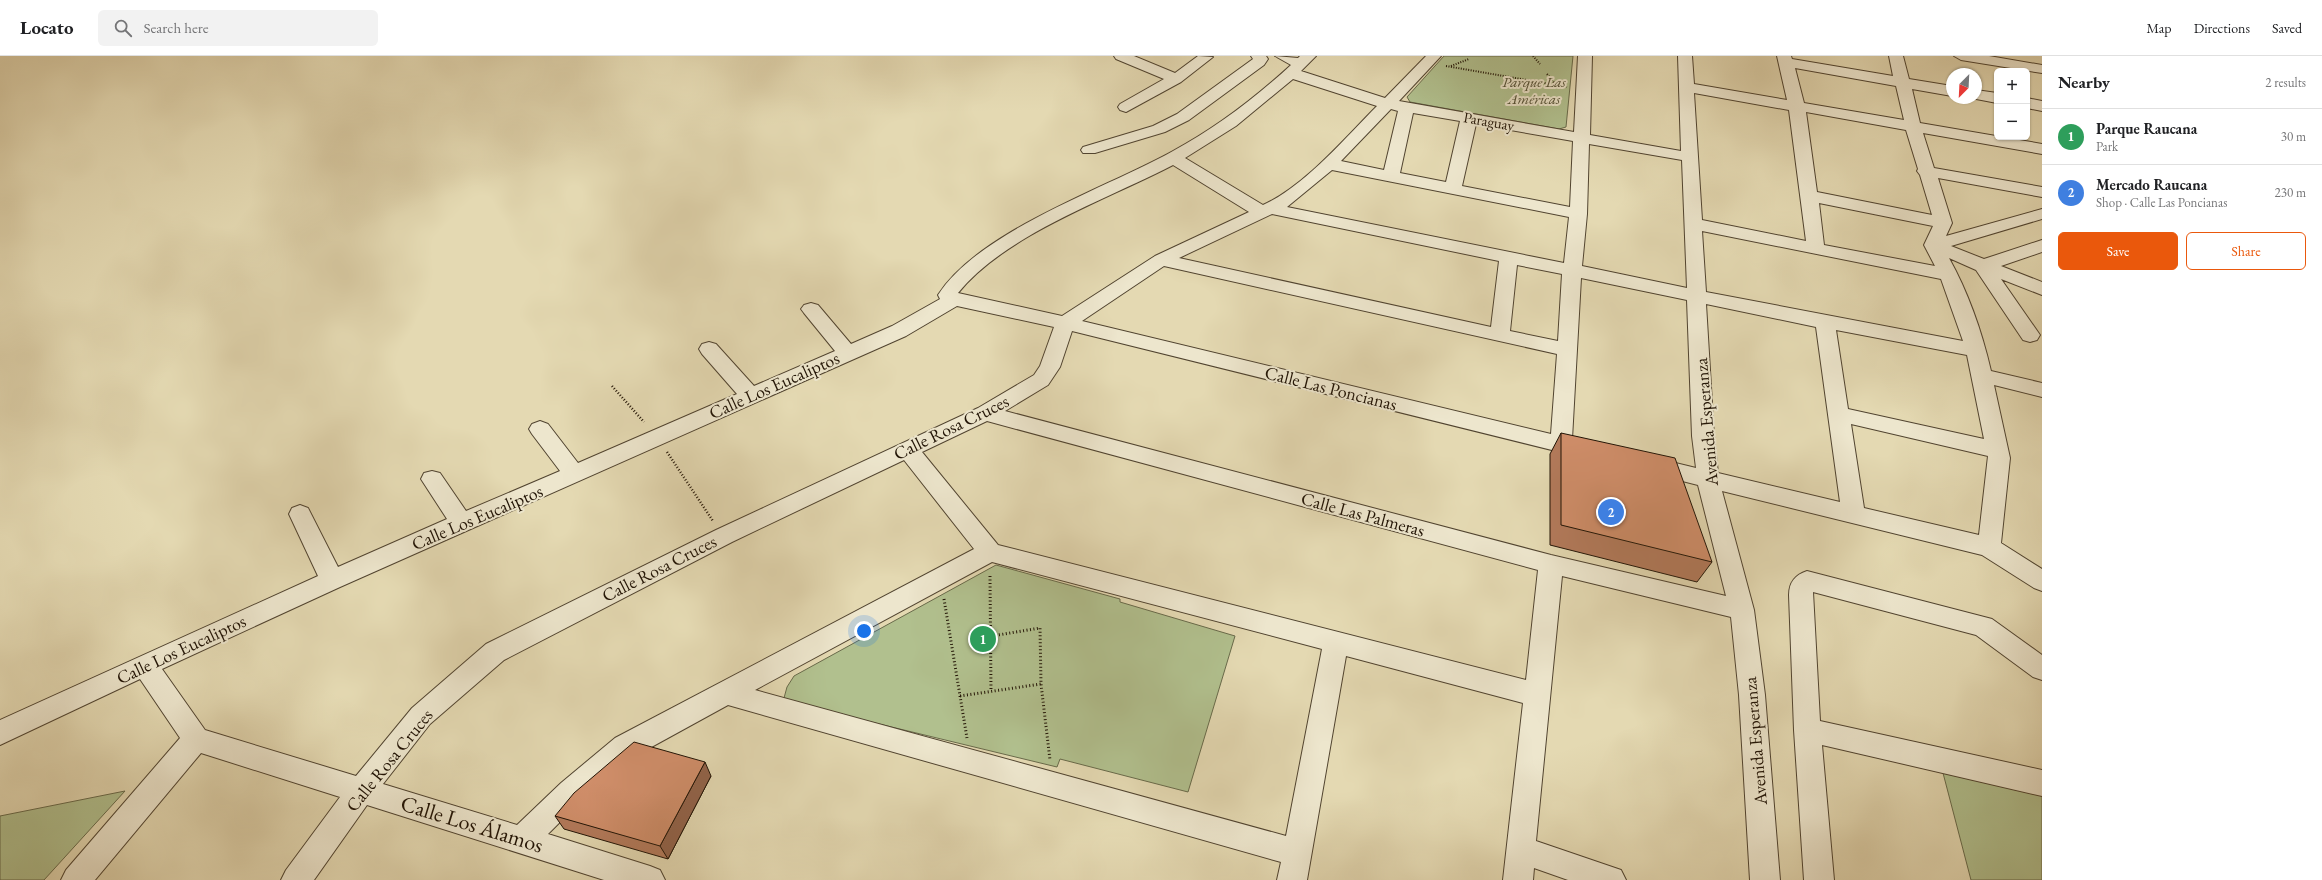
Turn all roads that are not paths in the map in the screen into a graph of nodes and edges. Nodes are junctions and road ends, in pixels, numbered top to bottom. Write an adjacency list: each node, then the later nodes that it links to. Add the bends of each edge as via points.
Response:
1 (1122, 56): 13 (street)
2 (1205, 56): 13 (street)
3 (1258, 56): 29 (street, via 1261,59 1259,62 1184,117 1159,129)
4 (1282, 56): 11 (street, Paraguay)
5 (1585, 56): 27 (street, via 1575,89)
6 (1686, 56): 15 (street, Avenida Esperanza)
7 (1896, 56): 14 (street)
8 (1961, 56): 12 (street)
9 (1430, 59): 19 (street)
10 (1785, 59): 14 (street); 24 (street)
11 (1300, 65): 19 (street, Paraguay); 31 (street, via 1228,123)
12 (2042, 69)
13 (1176, 79): 22 (street)
14 (1901, 82): 16 (street); 26 (street)
15 (1687, 87): 24 (street); 30 (street, Avenida Esperanza)
16 (1946, 90)
17 (1982, 96): 18 (street)
18 (1994, 98)
19 (1388, 104): 23 (street, Paraguay); 32 (street)
20 (2030, 104): 21 (street)
21 (2042, 106)
22 (1126, 107)
23 (1407, 107): 25 (street, Paraguay); 34 (street)
24 (1797, 107): 26 (street); 37 (street)
25 (1469, 118): 27 (street, Paraguay); 35 (street)
26 (1913, 126): 28 (street); 33 (street)
27 (1581, 137): 30 (street, Paraguay); 39 (street)
28 (2042, 149)
29 (1089, 150)
30 (1690, 157): 42 (street, Avenida Esperanza)
31 (1173, 158): 38 (street); 53 (street, via 983,258 951,288 948,295)
32 (1329, 164): 34 (street); 38 (street, via 1282,203)
33 (1925, 171): 36 (street); 41 (street)
34 (1391, 177): 35 (street)
35 (1453, 189): 39 (street)
36 (2042, 192)
37 (1809, 196): 41 (street); 45 (street)
38 (1267, 211): 46 (street); 47 (street)
39 (1578, 214): 49 (street)
40 (2042, 214): 43 (street)
41 (1943, 223): 43 (street)
42 (1693, 224): 45 (street); 52 (street, Avenida Esperanza)
43 (1933, 245): 48 (street); 50 (street)
44 (2042, 246): 48 (street)
45 (1816, 249): 50 (street)
46 (1509, 258): 49 (street); 57 (street)
47 (1161, 260): 56 (street); 57 (street)
48 (1982, 266): 51 (street); 58 (street)
49 (1572, 271): 52 (street); 60 (street)
50 (1949, 274): 61 (street)
51 (2041, 289)
52 (1697, 296): 55 (street); 75 (street, Avenida Esperanza, via 1703,436)
53 (954, 299): 56 (street, Calle Las Poncianas); 62 (street, Calle Los Eucaliptos, via 899,331)
54 (811, 309): 62 (street)
55 (1825, 322): 61 (street); 67 (street)
56 (1065, 323): 66 (street, Calle Rosa Cruces, via 1046,374 1041,380); 69 (street, Calle Las Poncianas)
57 (1500, 335): 60 (street)
58 (2030, 335)
59 (709, 349): 65 (street)
60 (1568, 350): 69 (street)
61 (1976, 350): 63 (street)
62 (847, 353): 65 (street, Calle Los Eucaliptos)
63 (1980, 375): 64 (street); 71 (street)
64 (2042, 390)
65 (751, 396): 74 (street, Calle Los Eucaliptos, via 652,431)
66 (986, 413): 70 (street, Calle Rosa Cruces); 82 (street, Calle Las Palmeras)
67 (1838, 414): 71 (street); 77 (street)
68 (540, 429): 74 (street)
69 (1561, 444): 72 (street, Calle Las Poncianas)
70 (907, 449): 81 (street); 95 (street, Calle Rosa Cruces, via 724,536 495,652 421,716)
71 (1997, 450): 80 (street, via 1999,458)
72 (1600, 453)
73 (1630, 460): 75 (street)
74 (576, 474): 79 (street, Calle Los Eucaliptos)
75 (1708, 478): 77 (street); 85 (street, Avenida Esperanza)
76 (432, 479): 79 (street)
77 (1853, 512): 80 (street)
78 (300, 514): 83 (street)
79 (462, 523): 83 (street, Calle Los Eucaliptos)
80 (1989, 547): 84 (street)
81 (990, 563): 86 (street); 89 (street)
82 (1551, 564): 85 (street, Calle Las Palmeras); 90 (street)
83 (332, 580): 87 (street, Calle Los Eucaliptos)
84 (2042, 581)
85 (1742, 610): 105 (street, Avenida Esperanza, via 1752,695)
86 (1336, 643): 90 (street); 98 (street)
87 (145, 664): 92 (street, Calle Los Eucaliptos); 93 (street)
88 (2042, 669): 91 (street, via 1983,626 1807,581 1802,587 1801,595)
89 (728, 694): 96 (street, via 625,747 571,792); 98 (street)
90 (1538, 695): 97 (street)
91 (1807, 730): 94 (street); 106 (street)
92 (0, 734)
93 (196, 739): 95 (street, Calle Los Álamos); 99 (street)
94 (2042, 783)
95 (362, 790): 96 (street, Calle Los Álamos); 100 (street, Calle Rosa Cruces)
96 (522, 840): 101 (street, Calle Los Álamos)
97 (1521, 850): 103 (street); 104 (street)
98 (1297, 853): 102 (street)
99 (76, 880)
100 (296, 880)
101 (650, 880)
102 (1292, 880)
103 (1518, 880)
104 (1611, 880)
105 (1766, 880)
106 (1820, 880)

